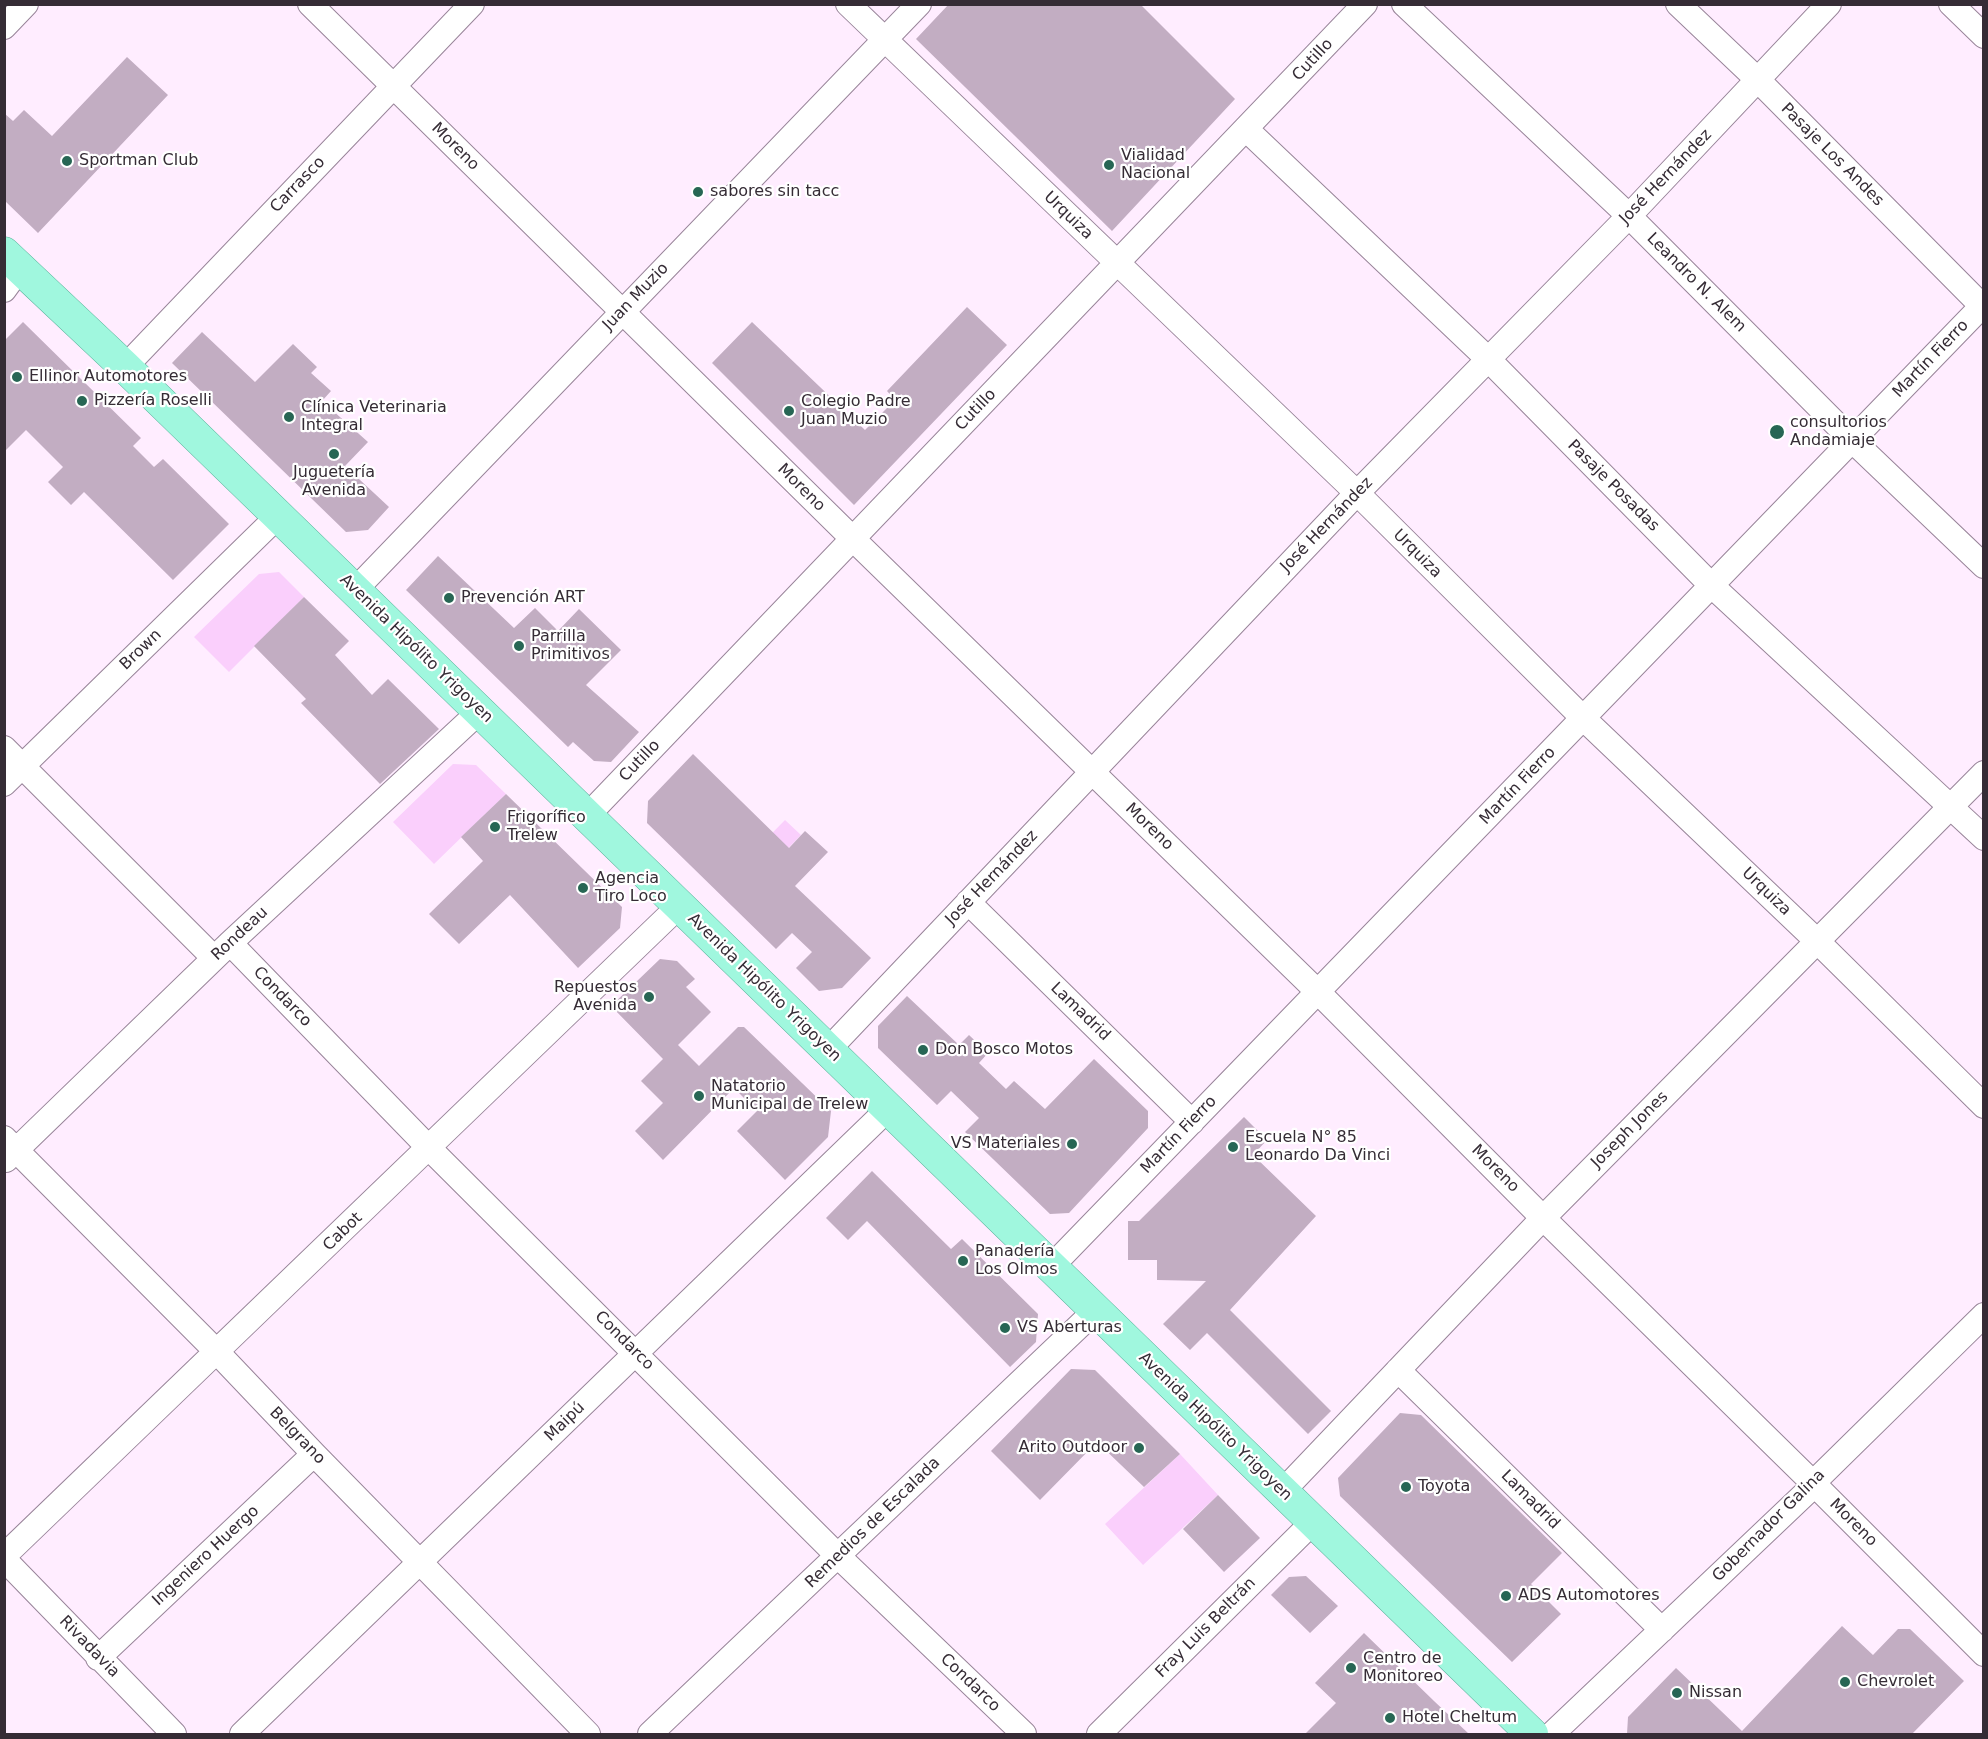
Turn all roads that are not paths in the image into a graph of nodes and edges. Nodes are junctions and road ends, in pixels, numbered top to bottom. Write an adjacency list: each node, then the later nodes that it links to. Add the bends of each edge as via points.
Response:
1 (26, 4): 11 (street)
2 (310, 4): 15 (street, Moreno)
3 (472, 4): 15 (street, Carrasco)
4 (848, 4): 13 (street, Urquiza)
5 (918, 4): 13 (street, Juan Muzio)
6 (1365, 4): 16 (street, Cutillo)
7 (1404, 4): 17 (street, Leandro N. Alem)
8 (1678, 4): 14 (street, Pasaje Los Andes)
9 (1829, 4): 14 (street, José Hernández)
10 (1951, 4): 12 (street)
11 (4, 27)
12 (1983, 36)
13 (884, 40): 18 (street, Urquiza); 21 (street, Juan Muzio)
14 (1758, 80): 17 (street, José Hernández); 20 (street, Pasaje Los Andes)
15 (393, 86): 21 (street, Moreno); 23 (street, Carrasco)
16 (1247, 130): 18 (street, Cutillo); 22 (street, Pasaje Posadas)
17 (1629, 216): 22 (street, José Hernández); 24 (street, Leandro N. Alem)
18 (1118, 263): 25 (street, Urquiza); 27 (street, Cutillo)
19 (8, 271): 23 (main road, Avenida Hipólito Yrigoyen)
20 (1983, 306): 24 (street, Martín Fierro)
21 (622, 312): 27 (street, Moreno); 30 (street, Juan Muzio)
22 (1488, 359): 25 (street, José Hernández); 29 (street, Pasaje Posadas)
23 (125, 367): 26 (main road, Avenida Hipólito Yrigoyen)
24 (1853, 441): 28 (street, Leandro N. Alem); 29 (street, Martín Fierro)
25 (1357, 493): 32 (street, Urquiza); 35 (street, José Hernández)
26 (278, 516): 30 (main road, Avenida Hipólito Yrigoyen); 34 (street, Brown)
27 (853, 539): 35 (street, Moreno); 39 (street, Cutillo)
28 (1983, 566)
29 (1711, 585): 32 (street, Martín Fierro); 38 (street, Pasaje Posadas)
30 (355, 590): 31 (main road, Avenida Hipólito Yrigoyen)
31 (480, 711): 39 (main road, Avenida Hipólito Yrigoyen); 44 (street, Rondeau)
32 (1583, 718): 43 (street, Urquiza); 45 (street, Martín Fierro)
33 (4, 748): 34 (street, Condarco)
34 (23, 766): 37 (street, Brown); 44 (street, Condarco)
35 (1092, 772): 41 (street, José Hernández); 45 (street, Moreno)
36 (1983, 773): 38 (street, Joseph Jones)
37 (4, 784)
38 (1951, 806): 40 (street, Pasaje Posadas); 43 (street, Joseph Jones)
39 (587, 816): 42 (main road, Avenida Hipólito Yrigoyen)
40 (1983, 838)
41 (968, 903): 46 (street, José Hernández); 49 (street, Lamadrid)
42 (680, 906): 46 (main road, Avenida Hipólito Yrigoyen); 50 (street, Cabot)
43 (1817, 941): 47 (street, Urquiza); 52 (street, Joseph Jones)
44 (222, 950): 50 (street, Condarco); 51 (street, Rondeau)
45 (1318, 992): 49 (street, Martín Fierro); 52 (street, Moreno)
46 (828, 1050): 48 (main road, Avenida Hipólito Yrigoyen)
47 (1983, 1106)
48 (888, 1109): 53 (main road, Avenida Hipólito Yrigoyen); 57 (street, Maipú)
49 (1192, 1122): 53 (street, Martín Fierro)
50 (429, 1148): 56 (street, Cabot); 57 (street, Condarco)
51 (8, 1150): 56 (street, Belgrano)
52 (1543, 1218): 58 (street, Joseph Jones); 60 (street, Moreno)
53 (1051, 1267): 54 (main road, Avenida Hipólito Yrigoyen)
54 (1095, 1311): 61 (main road, Avenida Hipólito Yrigoyen); 63 (street, Remedios de Escalada)
55 (1983, 1315): 60 (street, Gobernador Galina)
56 (217, 1352): 59 (street, Belgrano); 64 (street, Cabot)
57 (636, 1353): 63 (street, Condarco); 65 (street, Maipú)
58 (1398, 1370): 61 (street, Joseph Jones); 66 (street, Lamadrid)
59 (314, 1454): 65 (street, Belgrano); 68 (street, Ingeniero Huergo)
60 (1813, 1483): 66 (street, Gobernador Galina); 67 (street, Moreno)
61 (1282, 1492): 62 (main road, Avenida Hipólito Yrigoyen)
62 (1313, 1522): 74 (street, Fray Luis Beltrán); 75 (main road, Avenida Hipólito Yrigoyen)
63 (839, 1557): 72 (street, Remedios de Escalada); 73 (street, Condarco)
64 (4, 1558): 68 (street, Rivadavia)
65 (419, 1562): 70 (street, Maipú); 71 (street, Belgrano)
66 (1662, 1630): 76 (street, Gobernador Galina)
67 (1983, 1654)
68 (98, 1658): 69 (street, Rivadavia)
69 (174, 1734)
70 (242, 1734)
71 (588, 1734)
72 (650, 1734)
73 (1024, 1734)
74 (1099, 1734)
75 (1532, 1734)
76 (1552, 1734)

